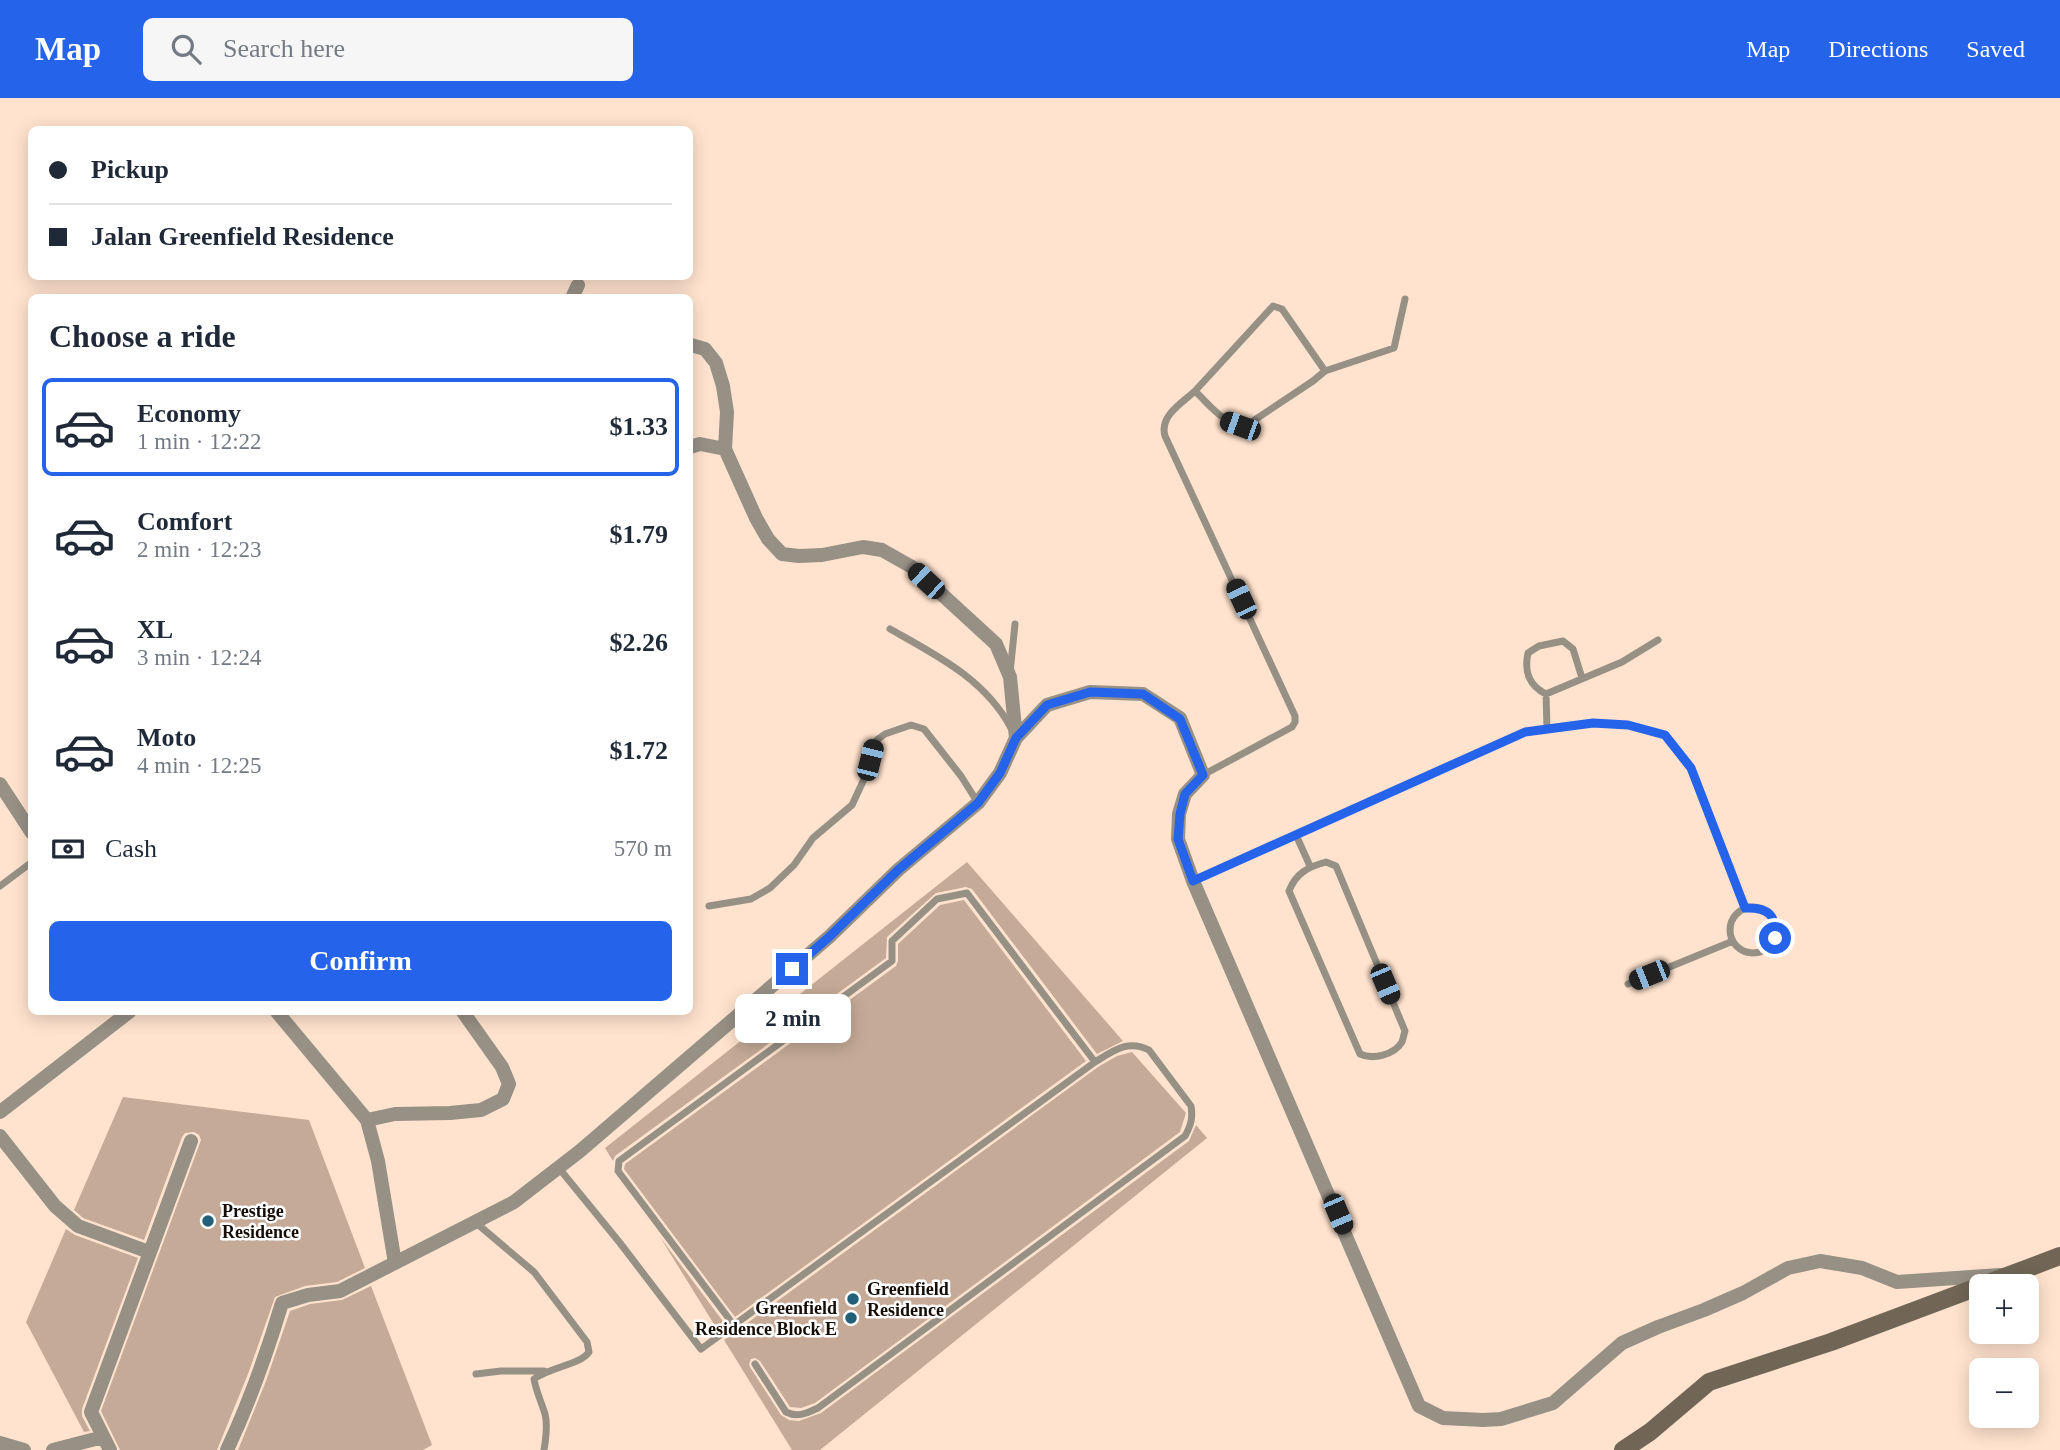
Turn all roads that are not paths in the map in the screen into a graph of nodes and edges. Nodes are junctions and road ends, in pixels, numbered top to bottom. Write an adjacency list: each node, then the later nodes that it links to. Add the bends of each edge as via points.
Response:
1 (1405, 299): 3 (lane, via 1394,348)
2 (693, 346): 6 (street, via 705,349 716,363 727,412)
3 (1325, 371): 4 (lane, via 1240,426 1227,421); 4 (lane, via 1282,309 1273,306)
4 (1195, 391): 15 (lane, via 1166,418 1165,436 1295,716 1288,730)
5 (693, 446): 6 (street)
6 (725, 449): 10 (street, via 756,518 782,554 822,555 863,547 882,550 912,567 996,644)
7 (1015, 624): 10 (lane)
8 (890, 629): 14 (lane, via 947,660 987,692)
9 (1658, 640): 11 (lane, via 1622,662)
10 (1010, 677): 14 (street)
11 (1582, 678): 12 (lane); 12 (lane, via 1573,649 1563,641 1539,646 1528,653 1526,664 1536,690)
12 (1546, 694): 13 (lane)
13 (1547, 729): 19 (lane, via 1501,742); 25 (lane, via 1593,723 1628,725 1665,735 1691,768)
14 (1016, 738): 15 (street, via 1047,705 1090,692 1143,694 1180,719); 17 (street, via 1000,773)
15 (1203, 775): 22 (street, via 1185,794 1180,814 1178,839)
16 (0, 784): 18 (street)
17 (978, 803): 24 (lane, via 925,729 911,726 885,734 874,743 852,805 813,838 794,865 751,899); 36 (street, via 737,1017)
18 (28, 827)
19 (1296, 835): 21 (lane); 22 (lane)
20 (28, 865): 23 (lane)
21 (1310, 866): 21 (lane, via 1289,891 1360,1054 1380,1056 1402,1042 1405,1031 1336,866 1326,862)
22 (1193, 881): 42 (street, via 1419,1406 1443,1418 1501,1419 1553,1403 1622,1343 1743,1293 1788,1268 1820,1261 1862,1268 1897,1282)
23 (0, 886)
24 (709, 906)
25 (1745, 908): 26 (lane, via 1730,929); 26 (lane, via 1770,914 1776,925 1775,938 1767,949 1755,953 1742,951)
26 (1733, 942): 27 (lane)
27 (1628, 984)
28 (125, 1015): 32 (street)
29 (279, 1015): 33 (street)
30 (465, 1015): 33 (street, via 502,1067 509,1084 503,1099 481,1110 395,1114)
31 (1095, 1062): 44 (lane); 44 (lane, via 967,893 937,899 892,941 892,961 620,1161 618,1171); 45 (lane, via 1122,1046 1149,1050 1191,1105 1191,1126 1185,1136 818,1408 793,1416 786,1412)
32 (0, 1112)
33 (368, 1120): 40 (street)
34 (0, 1136): 38 (street, via 55,1206 78,1226)
35 (191, 1141): 38 (street)
36 (558, 1167): 37 (street, via 514,1202); 44 (lane, via 701,1349)
37 (474, 1222): 40 (street); 46 (lane, via 534,1272 587,1342 589,1352 584,1359)
38 (149, 1252): 49 (street, via 92,1412)
39 (2060, 1256): 41 (main road)
40 (395, 1262): 52 (street, via 340,1291 282,1303)
41 (2012, 1274)
42 (1969, 1277)
43 (1969, 1290): 54 (main road, via 1709,1382)
44 (733, 1324)
45 (755, 1364)
46 (545, 1371): 47 (lane); 53 (lane, via 534,1379 547,1424)
47 (476, 1374)
48 (0, 1443): 50 (street)
49 (106, 1443): 51 (street)
50 (24, 1450)
51 (53, 1450)
52 (227, 1450)
53 (544, 1450)
54 (1623, 1450)

